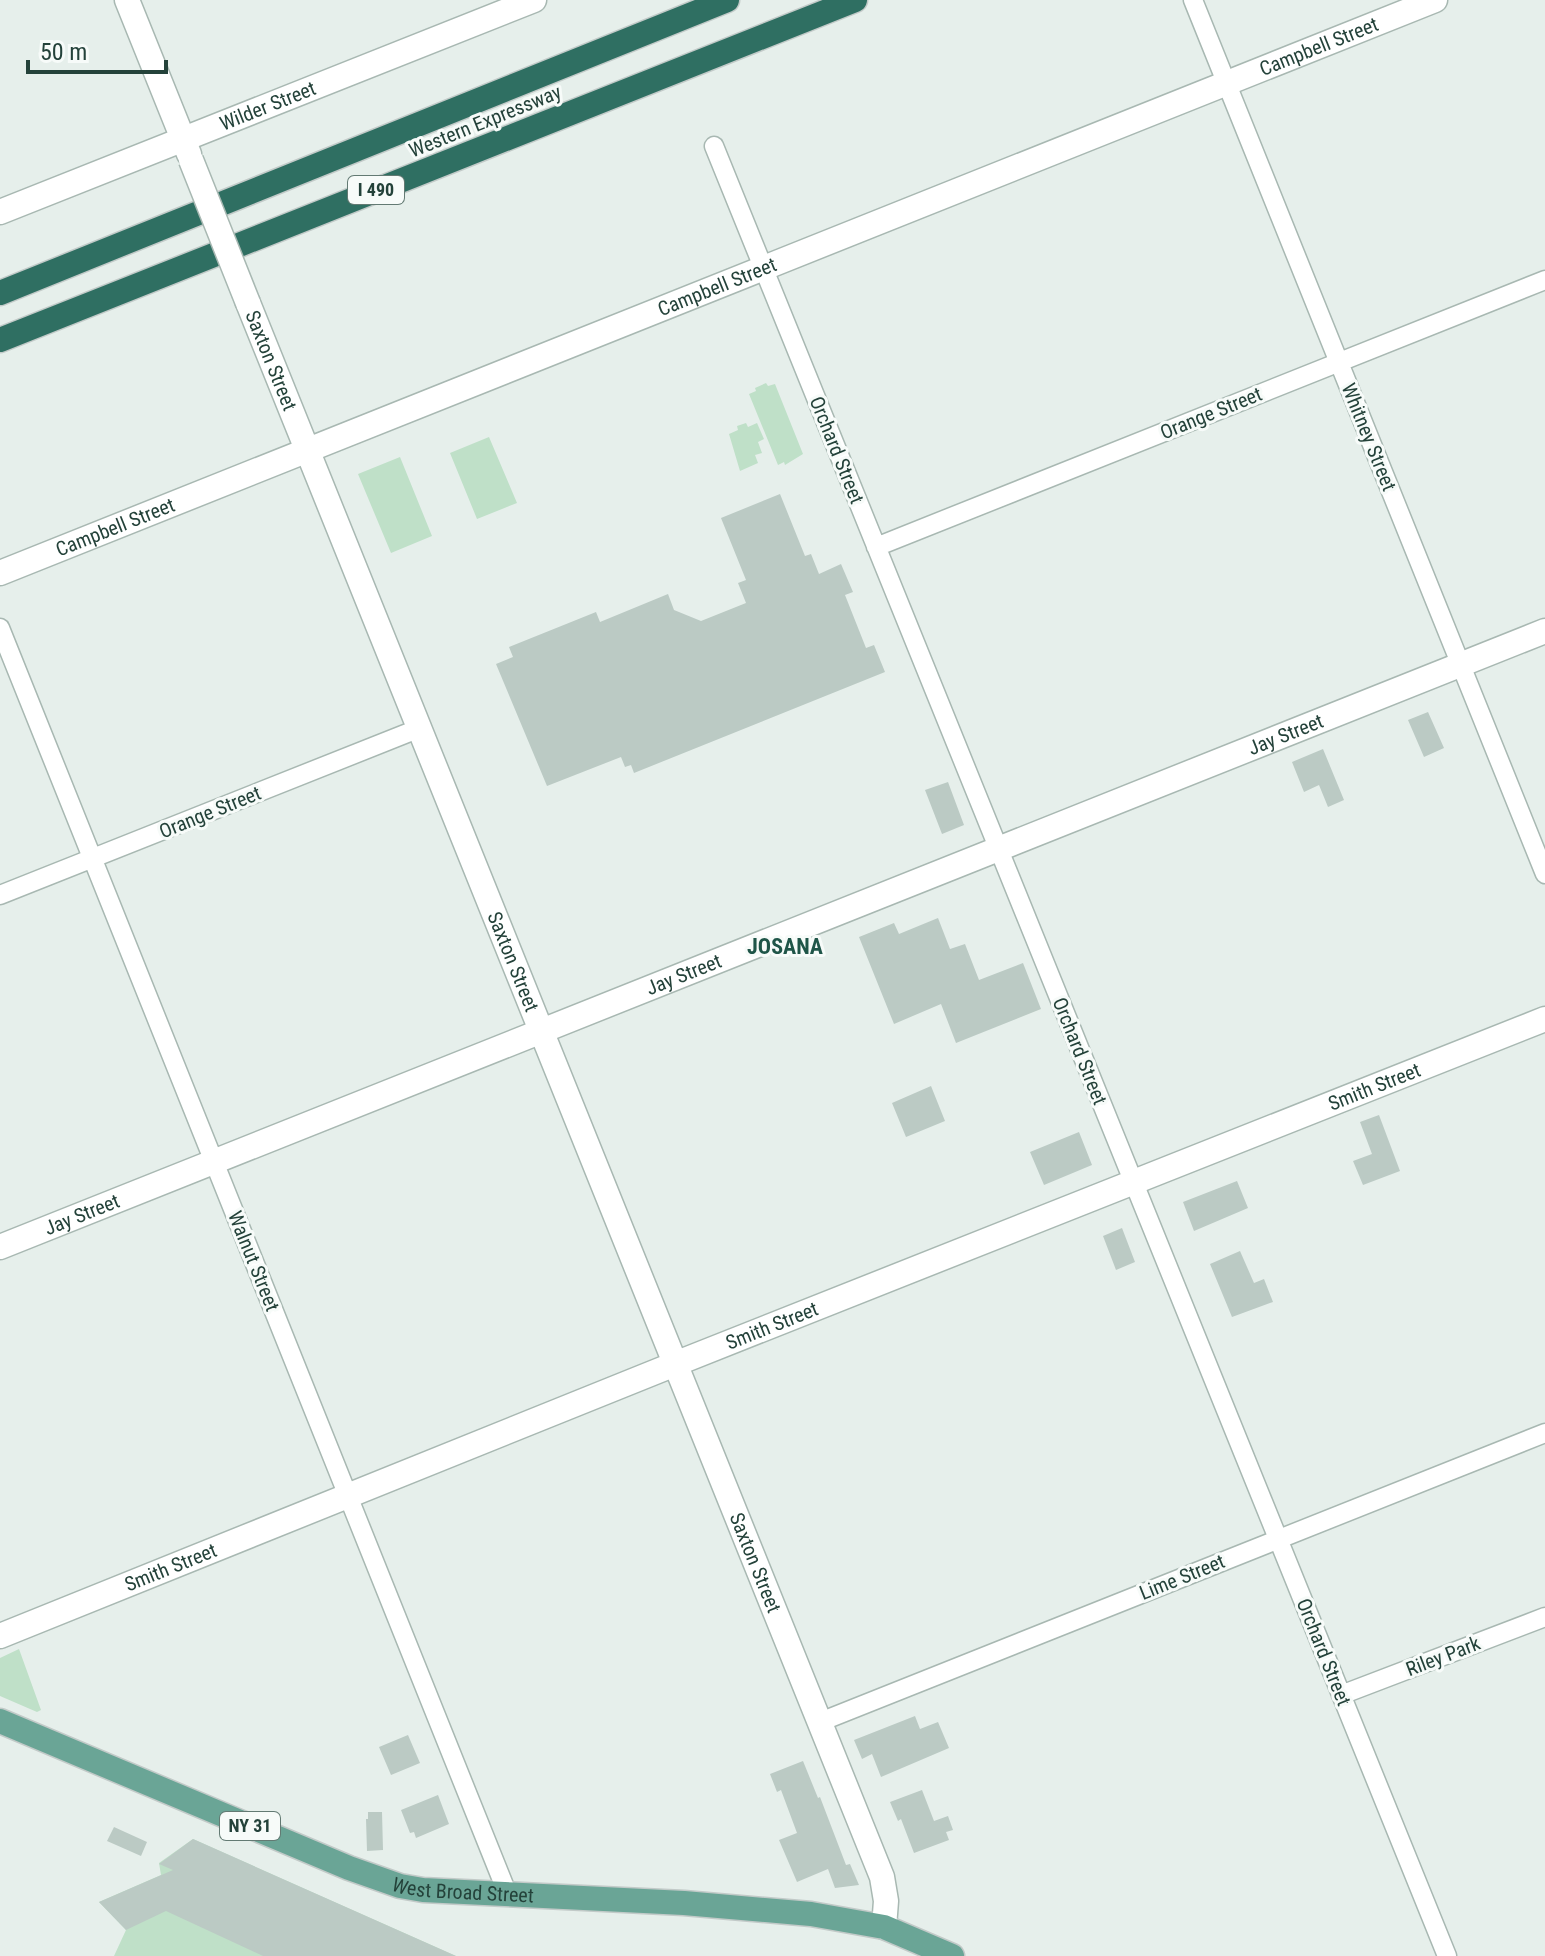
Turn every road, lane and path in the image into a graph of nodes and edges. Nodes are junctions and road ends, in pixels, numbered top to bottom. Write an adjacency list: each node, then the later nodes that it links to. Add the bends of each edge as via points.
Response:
1 (127, 0): 13 (street, Saxton Street)
2 (534, 0): 13 (street, Wilder Street)
3 (679, 0): 10 (highway)
4 (727, 0): 10 (highway, Western Expressway / I 490)
5 (855, 0): 9 (highway, Western Expressway / I 490)
6 (877, 0): 9 (highway)
7 (1193, 0): 11 (street, Whitney Street)
8 (1435, 0): 11 (street, Campbell Street)
9 (752, 41): 18 (highway, Western Expressway / I 490)
10 (599, 50): 17 (highway, Western Expressway / I 490)
11 (1226, 83): 15 (street, Campbell Street); 19 (street, Whitney Street)
12 (714, 146): 15 (street, Orchard Street)
13 (187, 150): 14 (street, Wilder Street); 20 (street, Saxton Street, bridge)
14 (0, 212)
15 (763, 268): 20 (street, Campbell Street); 21 (street, Orchard Street)
16 (1545, 280): 19 (street, Orange Street)
17 (0, 293)
18 (0, 340)
19 (1339, 362): 21 (street, Orange Street); 25 (street, Whitney Street)
20 (308, 450): 22 (street, Campbell Street); 26 (street, Saxton Street)
21 (876, 547): 28 (street, Orchard Street)
22 (0, 573)
23 (0, 628): 29 (street, Walnut Street)
24 (1545, 631): 25 (street, Jay Street)
25 (1461, 664): 27 (street, Whitney Street); 28 (street, Jay Street)
26 (420, 728): 29 (street, Orange Street); 33 (street, Saxton Street)
27 (1536, 827): 30 (street, Whitney Street)
28 (999, 849): 33 (street, Jay Street); 35 (street, Orchard Street)
29 (92, 858): 31 (street, Orange Street); 34 (street, Walnut Street)
30 (1545, 874)
31 (0, 895)
32 (1545, 1019): 35 (street, Smith Street)
33 (541, 1031): 34 (street, Jay Street); 37 (street, Saxton Street)
34 (214, 1162): 36 (street, Jay Street); 39 (street, Walnut Street)
35 (1133, 1181): 37 (street, Smith Street); 40 (street, Orchard Street)
36 (0, 1247)
37 (675, 1364): 39 (street, Smith Street); 45 (street, Saxton Street)
38 (1545, 1433): 40 (street, Lime Street)
39 (348, 1495): 42 (street, Smith Street); 46 (street, Walnut Street)
40 (1278, 1539): 43 (street, Orchard Street); 45 (street, Lime Street)
41 (1545, 1617): 43 (street, Riley Park)
42 (0, 1636)
43 (1341, 1695): 49 (street, Orchard Street)
44 (0, 1721): 46 (main road, West Broad Street / NY 31, via 376,1879 423,1890)
45 (820, 1722): 47 (street, Saxton Street, via 882,1877)
46 (508, 1895): 47 (main road, West Broad Street / NY 31, via 684,1903 811,1914)
47 (884, 1927): 48 (main road, West Broad Street / NY 31)
48 (952, 1956)
49 (1447, 1956)

